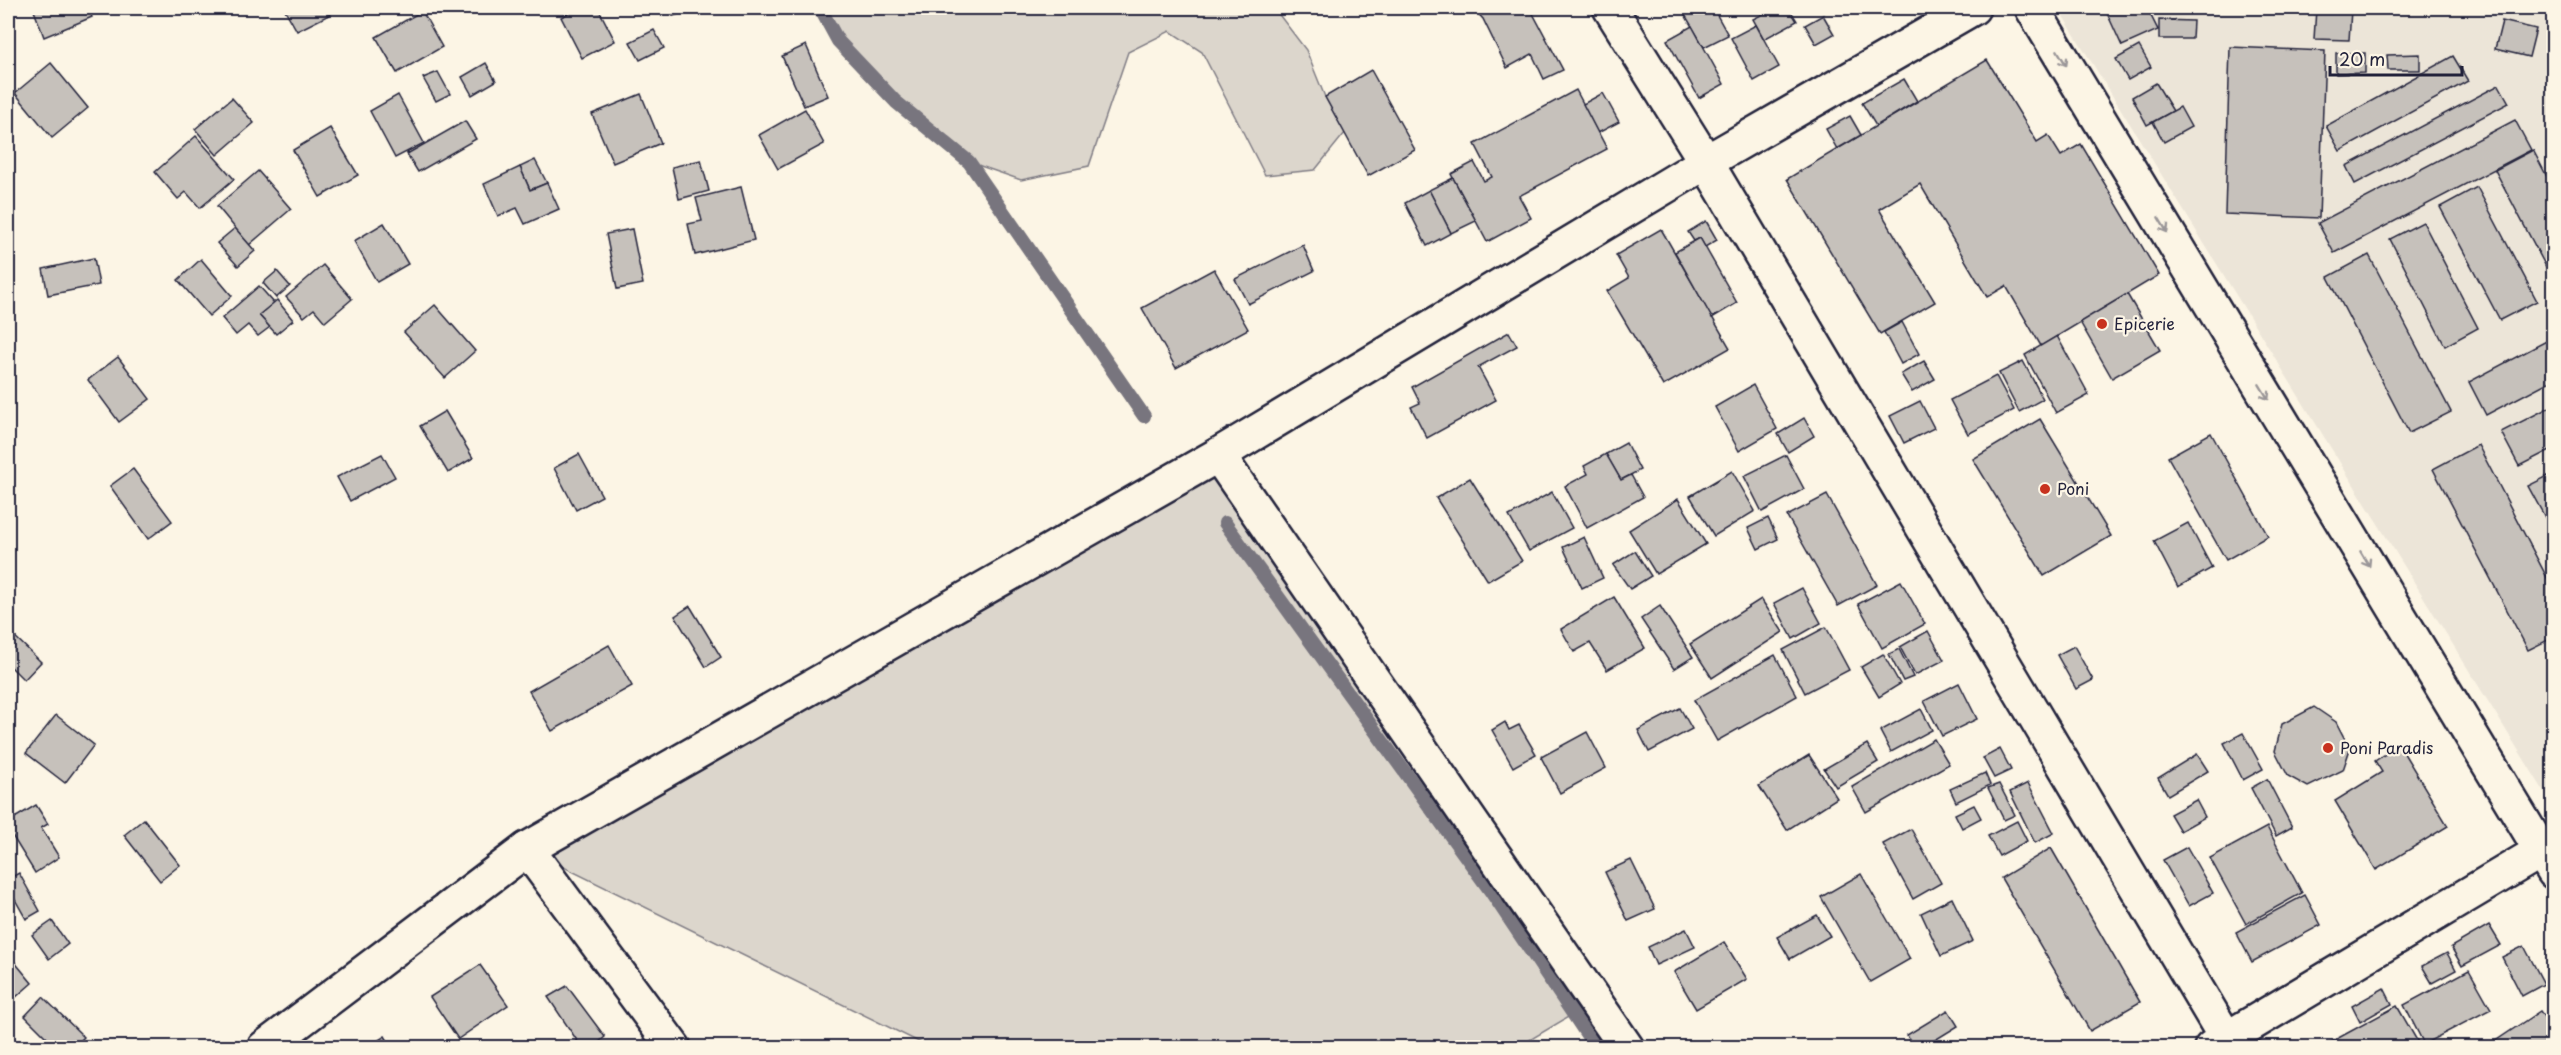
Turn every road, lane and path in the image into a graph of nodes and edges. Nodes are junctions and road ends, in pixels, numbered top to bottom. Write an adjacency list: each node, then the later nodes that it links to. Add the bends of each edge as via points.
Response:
1 (1610, 8): 4 (street)
2 (1973, 8): 4 (street)
3 (2032, 8): 7 (street, one-way to 7)
4 (1706, 162): 5 (street); 8 (street)
5 (1218, 455): 6 (street); 11 (street)
6 (527, 849): 9 (street); 10 (street)
7 (2549, 856): 8 (street)
8 (2219, 1043)
9 (264, 1047)
10 (674, 1047)
11 (1628, 1047)

